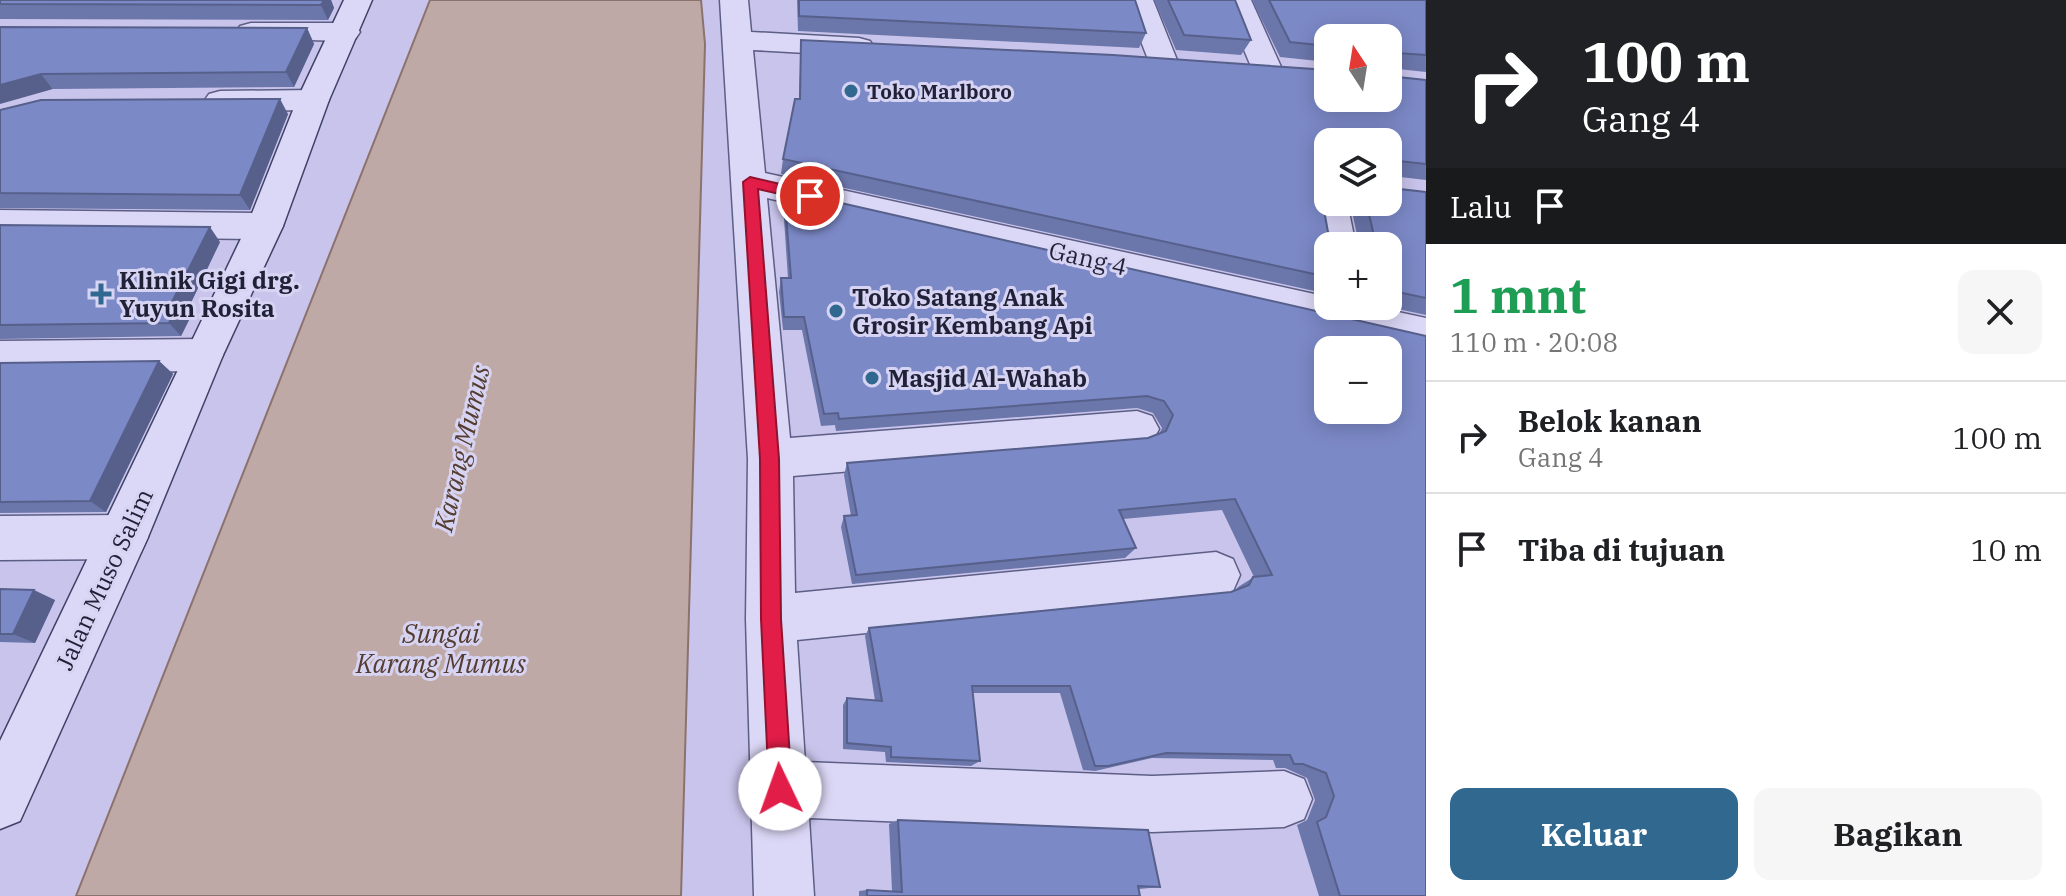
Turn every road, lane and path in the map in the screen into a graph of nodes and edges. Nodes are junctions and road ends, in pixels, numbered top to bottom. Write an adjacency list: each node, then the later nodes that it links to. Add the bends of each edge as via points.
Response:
1 (1139, 0): 7 (street, via 1177,61)
2 (1237, 0): 8 (street)
3 (352, 16): 5 (street); 9 (street, Jalan Muso Salim)
4 (735, 20): 6 (street); 11 (street)
5 (219, 32)
6 (888, 48)
7 (1126, 57)
8 (1265, 68)
9 (313, 100): 10 (street); 13 (street, Jalan Muso Salim)
10 (192, 101)
11 (750, 182): 14 (street, Gang 4); 20 (street)
12 (0, 223): 13 (street)
13 (265, 226): 17 (street, Jalan Muso Salim)
14 (1314, 304)
15 (1379, 320): 16 (street, Gang 4)
16 (1426, 334)
17 (203, 355): 18 (street); 21 (street, Jalan Muso Salim)
18 (0, 357)
19 (1137, 429): 20 (street)
20 (770, 459): 24 (street)
21 (124, 537): 22 (street); 27 (street, Jalan Muso Salim)
22 (0, 538)
23 (1216, 575): 24 (street)
24 (771, 619): 25 (street)
25 (780, 789): 26 (street, via 1152,804); 28 (street)
26 (1284, 799)
27 (0, 801)
28 (784, 896)

